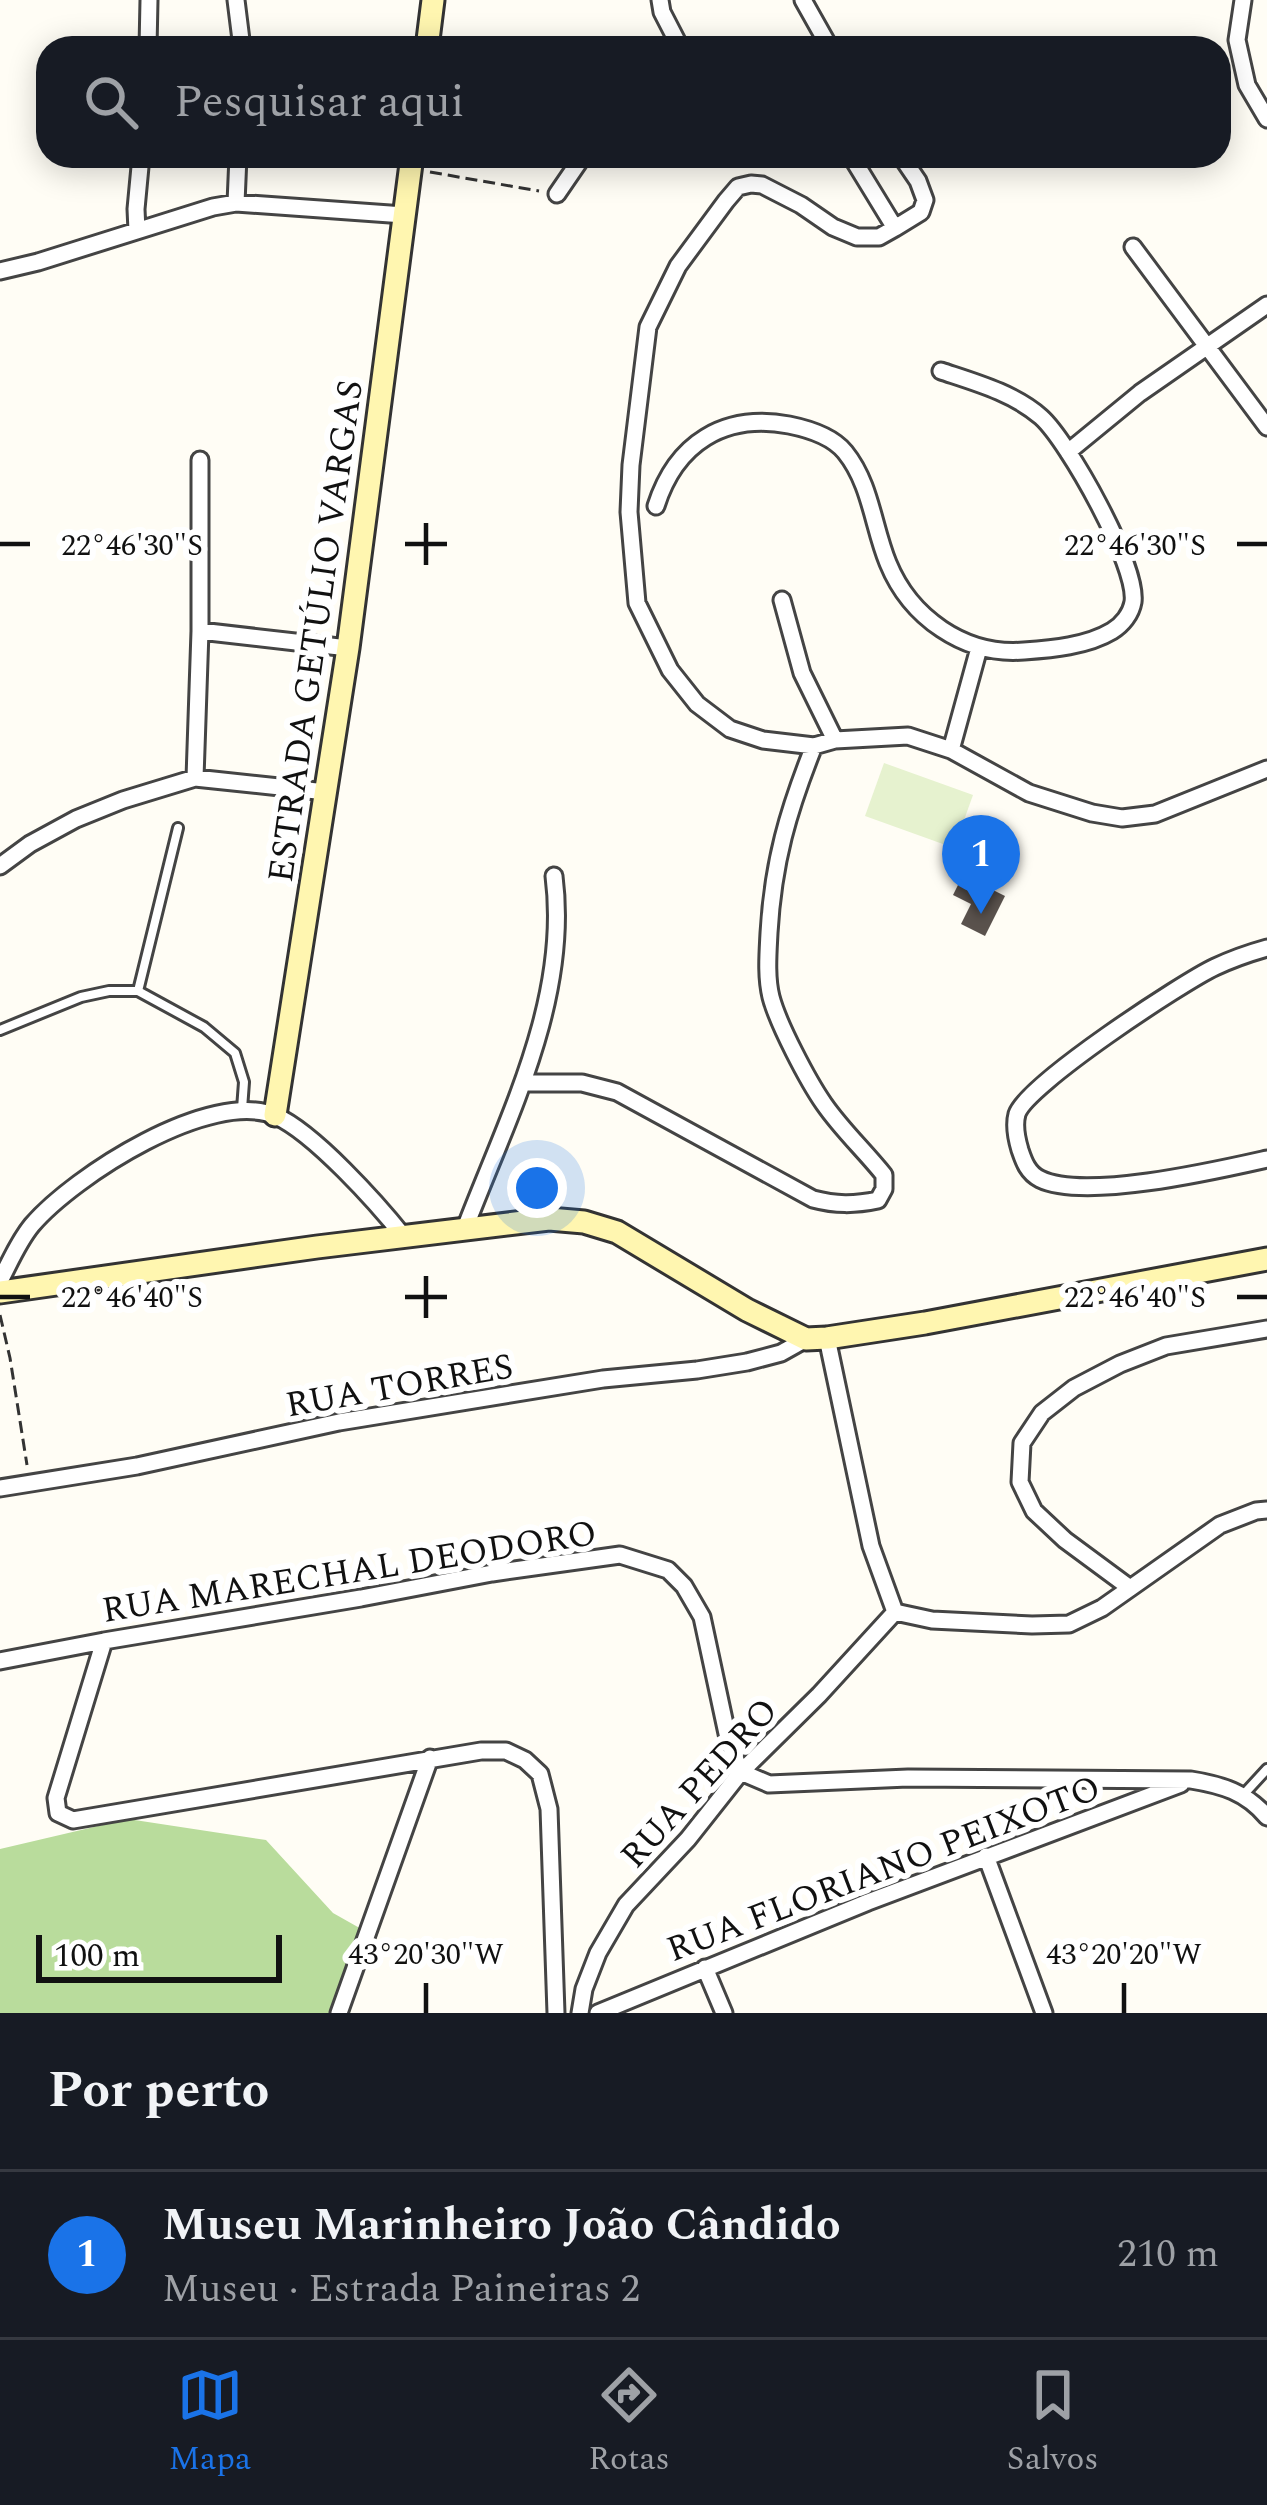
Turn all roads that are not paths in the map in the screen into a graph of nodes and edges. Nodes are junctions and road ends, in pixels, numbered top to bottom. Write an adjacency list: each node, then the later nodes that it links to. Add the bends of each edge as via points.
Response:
1 (149, 0): 7 (street)
2 (236, 0): 8 (street)
3 (433, 0): 9 (main road)
4 (660, 0): 10 (street)
5 (803, 0): 11 (street)
6 (1243, 0): 12 (street, via 1237,40 1247,85)
7 (148, 36)
8 (240, 36)
9 (428, 36)
10 (674, 36)
11 (823, 36)
12 (1267, 119)
13 (140, 168): 23 (street)
14 (237, 168): 20 (street)
15 (410, 168): 21 (main road, ESTRADA GETÚLIO VARGAS)
16 (574, 168): 19 (street)
17 (858, 168): 22 (street)
18 (909, 168): 22 (street, via 925,200)
19 (556, 194)
20 (236, 203): 21 (street); 23 (street)
21 (404, 215): 35 (main road, ESTRADA GETÚLIO VARGAS)
22 (895, 228): 38 (street, via 857,237 762,185 738,187 678,266 648,327 639,384 629,512 638,603 652,637 697,704 730,729)
23 (137, 231): 25 (street)
24 (1133, 247): 27 (street)
25 (0, 271)
26 (1267, 305): 27 (street)
27 (1207, 344): 29 (street); 30 (street)
28 (941, 371): 30 (street, via 1037,413)
29 (1267, 428)
30 (1068, 452): 36 (street, via 1123,555 1133,605 1112,632 1063,648)
31 (200, 460): 34 (street)
32 (656, 506): 36 (street, via 677,460 725,428 751,422 811,429 843,449 860,476 905,596 943,631)
33 (782, 600): 37 (street, via 802,674)
34 (200, 631): 35 (street); 41 (street)
35 (348, 648): 42 (main road, ESTRADA GETÚLIO VARGAS)
36 (979, 648): 39 (street)
37 (835, 740): 38 (street); 39 (street, via 908,736)
38 (814, 746): 49 (street, via 779,845 770,992 820,1099 884,1175 878,1200 835,1205 812,1198 600,1086)
39 (951, 750): 40 (street, via 1029,793 1122,818 1155,814)
40 (1267, 769)
41 (195, 778): 42 (street); 44 (street, via 76,819)
42 (326, 792): 51 (main road, ESTRADA GETÚLIO VARGAS)
43 (178, 828): 47 (lane)
44 (0, 866)
45 (554, 876): 49 (street, via 552,961)
46 (1267, 948): 52 (street, via 1212,968 1036,1090 1017,1112 1016,1138 1029,1171 1081,1187)
47 (138, 991): 48 (lane, via 81,997); 50 (lane, via 235,1053)
48 (0, 1030)
49 (524, 1083): 53 (street)
50 (242, 1109): 51 (street); 56 (street, via 190,1121 90,1175 35,1222)
51 (275, 1115): 54 (street, via 341,1169)
52 (1267, 1159)
53 (464, 1231): 54 (main road); 59 (main road, via 584,1222 616,1232 747,1310)
54 (404, 1237): 57 (main road)
55 (1267, 1259): 59 (main road)
56 (0, 1281)
57 (0, 1292)
58 (1267, 1330): 62 (street, via 1166,1346 1120,1364 1042,1413 1022,1443 1021,1482 1034,1511)
59 (817, 1338): 60 (street, RUA TORRES, via 747,1362 339,1422); 63 (street)
60 (0, 1489)
61 (1267, 1510): 62 (street, via 1220,1525)
62 (1130, 1588): 63 (street, via 1069,1624)
63 (896, 1612): 68 (street, RUA PEDRO)
64 (104, 1641): 65 (street, RUA MARECHAL DEODORO); 66 (street, via 56,1798 63,1817 99,1818); 68 (street, RUA MARECHAL DEODORO, via 620,1555 668,1570 702,1617)
65 (0, 1661)
66 (430, 1758): 75 (street); 76 (street, via 506,1751 539,1774 549,1809)
67 (1267, 1769): 70 (lane)
68 (741, 1772): 69 (street, via 769,1784); 77 (street, RUA PEDRO, via 626,1905 598,1953)
69 (1191, 1780): 70 (street); 72 (street, RUA FLORIANO PEIXOTO)
70 (1243, 1795): 71 (street)
71 (1267, 1817)
72 (986, 1856): 73 (street, RUA FLORIANO PEIXOTO); 74 (street)
73 (705, 1968): 78 (street, RUA FLORIANO PEIXOTO); 79 (street)
74 (1043, 2012)
75 (339, 2013)
76 (556, 2013)
77 (580, 2013)
78 (598, 2013)
79 (724, 2013)

